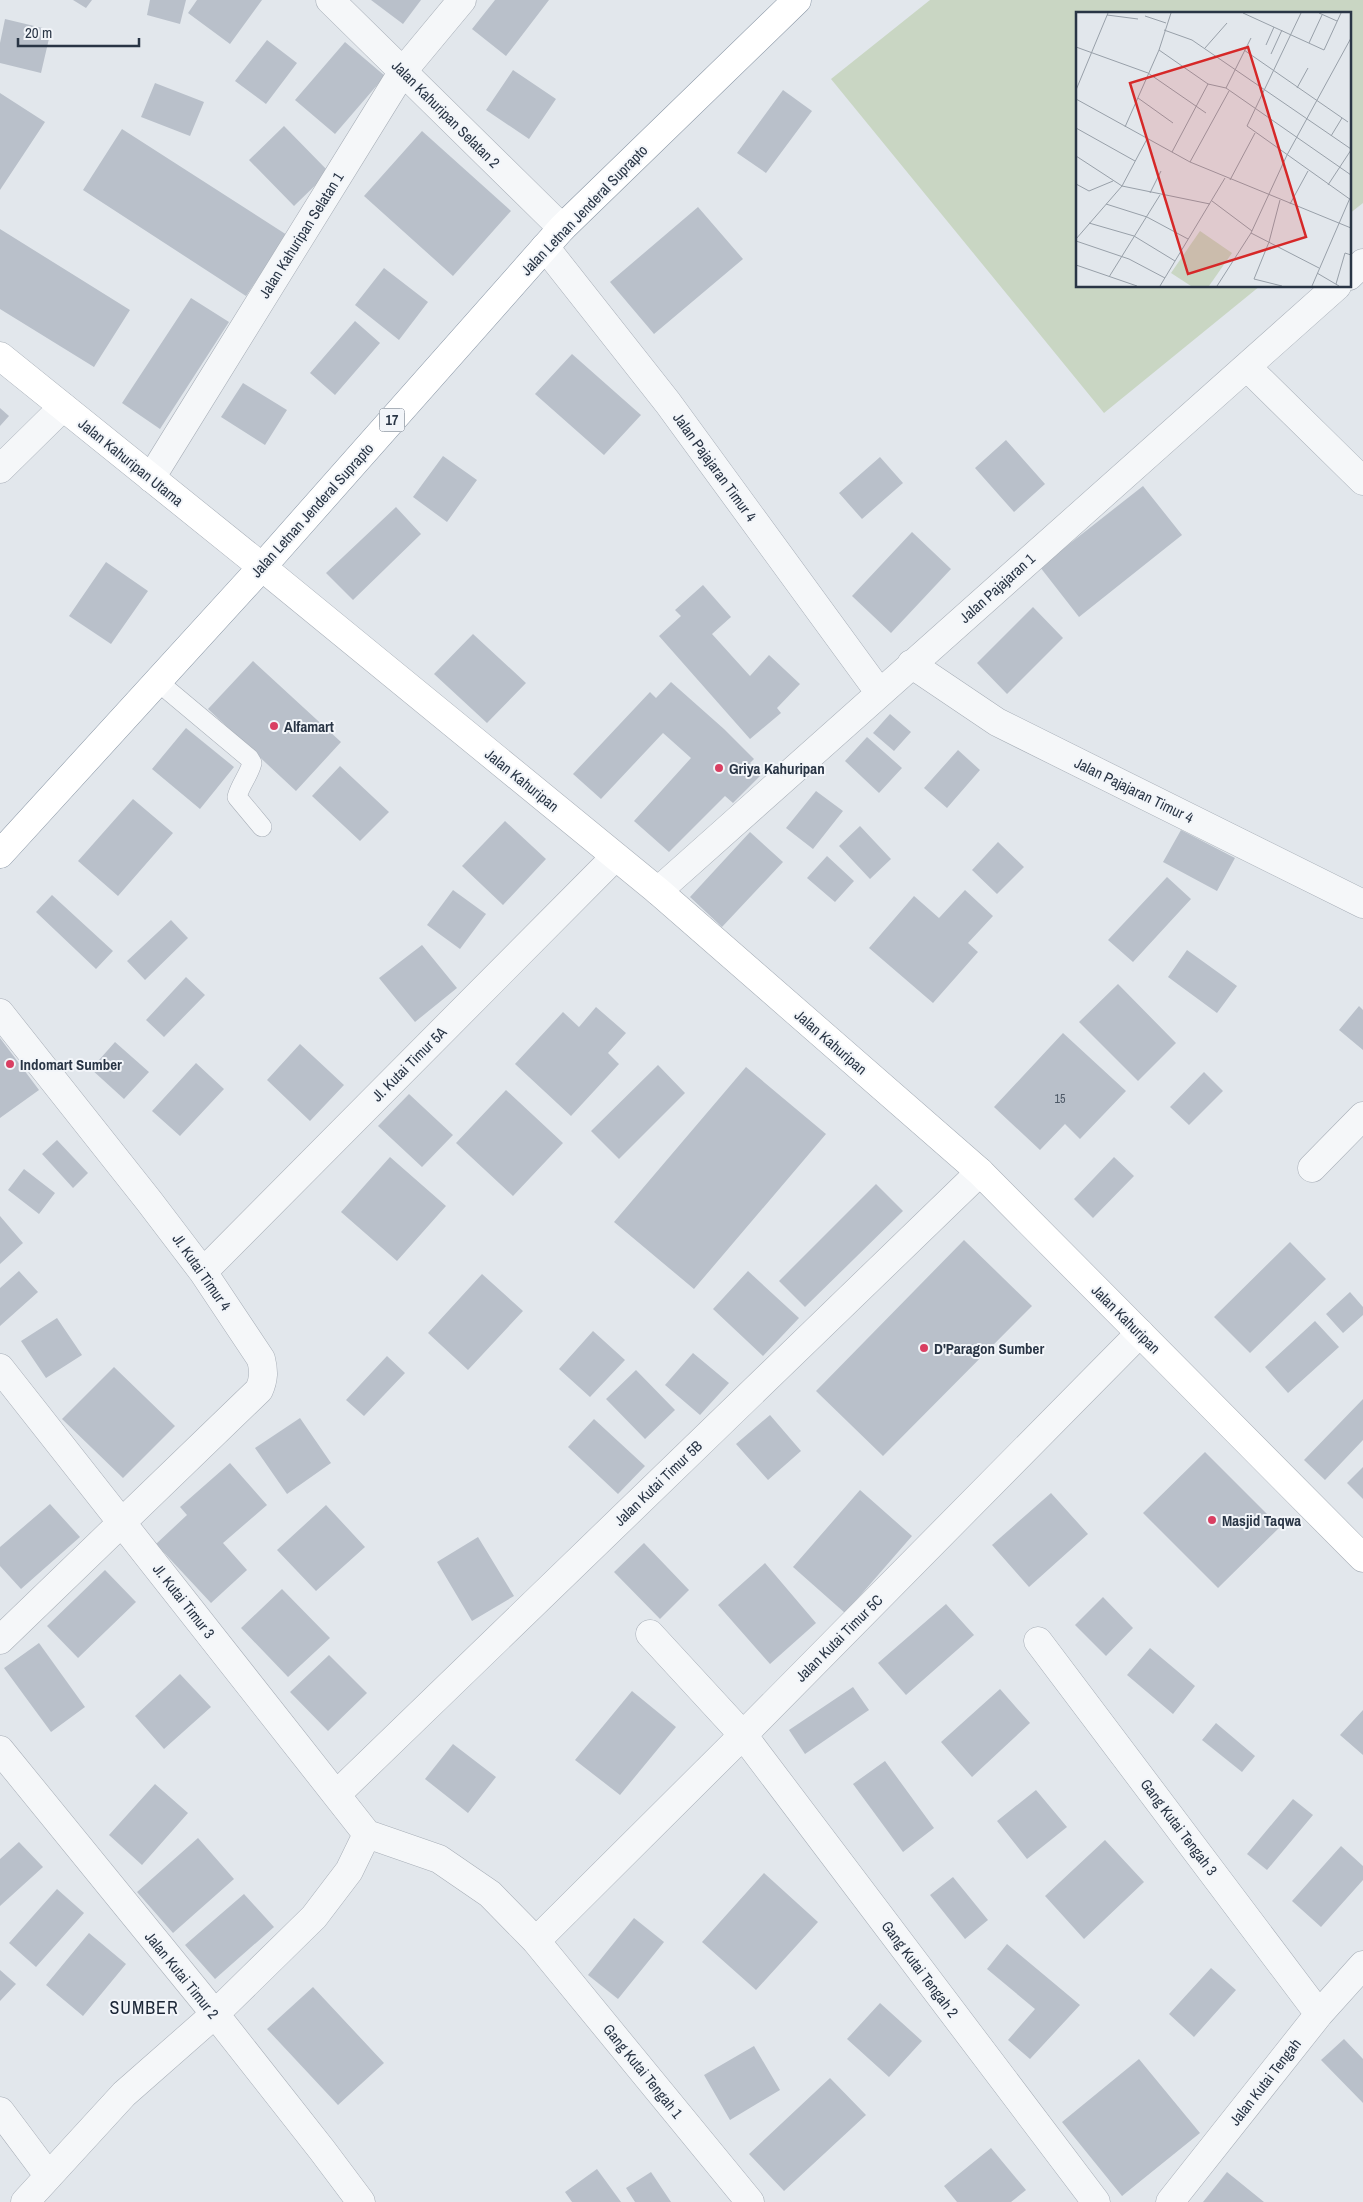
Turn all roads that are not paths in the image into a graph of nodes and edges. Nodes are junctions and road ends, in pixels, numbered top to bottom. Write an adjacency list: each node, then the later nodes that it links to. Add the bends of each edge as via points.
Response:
1 (330, 0): 4 (street, Jalan Kahuripan Selatan 2)
2 (462, 0): 4 (street, Jalan Kahuripan Selatan 1)
3 (797, 0): 5 (main road, Jalan Letnan Jenderal Suprapto / 17)
4 (403, 71): 5 (street, Jalan Kahuripan Selatan 2); 13 (street, Jalan Kahuripan Selatan 1)
5 (553, 237): 15 (main road, Jalan Letnan Jenderal Suprapto / 17); 18 (street, Jalan Pajajaran Timur 4, via 668,403)
6 (1363, 264): 7 (street)
7 (1350, 275)
8 (1336, 288): 10 (street, Jalan Pajajaran 1)
9 (0, 356): 11 (main road, Jalan Kahuripan Utama)
10 (1247, 367): 14 (street); 16 (street, Jalan Pajajaran 1)
11 (63, 407): 12 (street); 13 (main road, Jalan Kahuripan Utama)
12 (0, 469)
13 (151, 478): 15 (main road, Jalan Kahuripan Utama)
14 (1363, 481)
15 (262, 567): 17 (main road, Jalan Letnan Jenderal Suprapto / 17); 21 (main road, Jalan Kahuripan)
16 (911, 664): 18 (street, Jalan Pajajaran 1); 23 (street, Jalan Pajajaran Timur 4, via 997,722)
17 (158, 681): 19 (lane, via 249,758 251,769 237,797); 20 (main road, Jalan Letnan Jenderal Suprapto / 17)
18 (879, 692): 22 (street, Jalan Pajajaran 1)
19 (262, 827)
20 (0, 854)
21 (615, 857): 22 (main road, Jalan Kahuripan); 28 (street, Jl. Kutai Timur 5A)
22 (658, 891): 27 (main road, Jalan Kahuripan)
23 (1363, 904)
24 (0, 1013): 28 (street, Jl. Kutai Timur 4)
25 (1363, 1116): 26 (street)
26 (1312, 1168)
27 (980, 1172): 29 (main road, Jalan Kahuripan); 38 (street, Jalan Kutai Timur 5B)
28 (203, 1272): 31 (street, Jl. Kutai Timur 4, via 261,1359 263,1380 259,1390)
29 (1140, 1333): 32 (main road, Jalan Kahuripan); 36 (street, Jalan Kutai Timur 5C)
30 (0, 1368): 31 (street, Jl. Kutai Timur 3)
31 (122, 1522): 34 (street, Jl. Kutai Timur 4); 38 (street, Jl. Kutai Timur 3)
32 (1363, 1557)
33 (650, 1634): 36 (street, Gang Kutai Tengah 2)
34 (0, 1640)
35 (1038, 1641): 43 (street, Gang Kutai Tengah 3)
36 (744, 1735): 40 (street, Jalan Kutai Timur 5C); 48 (street, Gang Kutai Tengah 2)
37 (0, 1750): 42 (street, Jalan Kutai Timur 2)
38 (337, 1794): 39 (street, Jl. Kutai Timur 3)
39 (366, 1834): 40 (street, Gang Kutai Tengah 1, via 439,1859 490,1894); 42 (street, via 349,1871 314,1917)
40 (536, 1941): 47 (street, Gang Kutai Tengah 1)
41 (1363, 1965): 43 (street, Jalan Kutai Tengah)
42 (215, 2014): 45 (street, via 124,2094); 46 (street, Jalan Kutai Timur 2)
43 (1319, 2014): 49 (street, Jalan Kutai Tengah)
44 (0, 2111): 45 (street)
45 (36, 2190)
46 (358, 2198)
47 (750, 2202)
48 (1096, 2202)
49 (1170, 2202)

